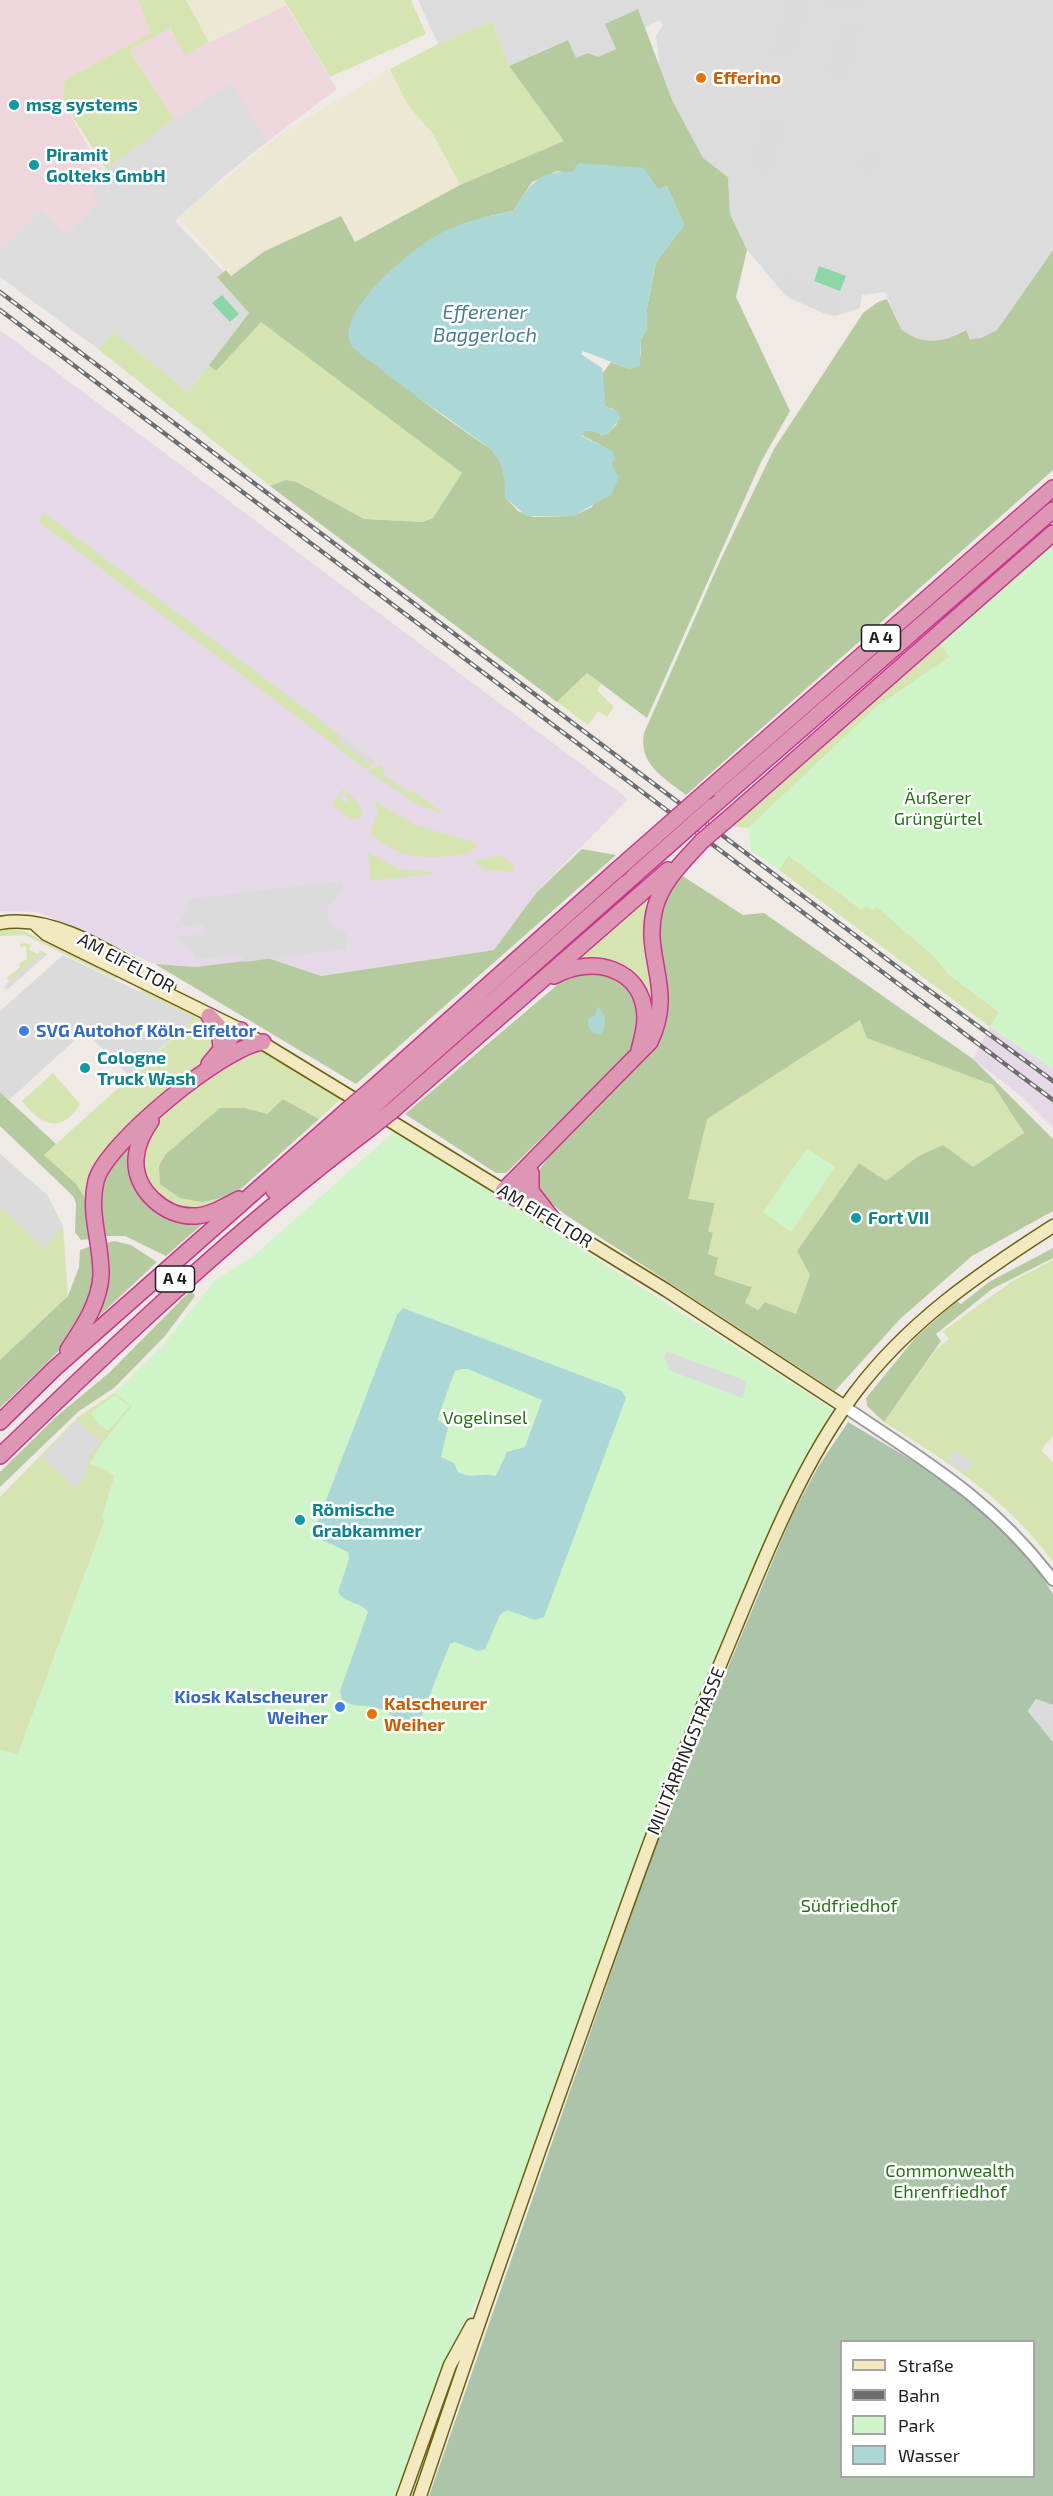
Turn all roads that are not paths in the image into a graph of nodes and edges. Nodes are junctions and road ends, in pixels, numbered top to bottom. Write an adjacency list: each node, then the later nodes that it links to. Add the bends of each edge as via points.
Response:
1 (1053, 488): 15 (highway, A 4, bridge, via 617,870)
2 (1053, 510): 4 (highway, A 4)
3 (1053, 532): 5 (highway)
4 (1015, 544): 5 (highway); 15 (highway, A 4, bridge)
5 (913, 656): 6 (highway, bridge)
6 (702, 841): 9 (highway); 14 (highway, via 665,885 656,907 652,930 662,1007 650,1042)
7 (0, 923): 8 (main road, AM EIFELTOR)
8 (36, 925): 10 (main road, AM EIFELTOR, via 46,934); 11 (main road, AM EIFELTOR, via 62,929 106,951 232,1020)
9 (533, 988): 14 (highway, via 577,966 594,964 624,976 643,1003 645,1016); 15 (highway)
10 (209, 1016): 11 (main road, AM EIFELTOR); 13 (highway, via 219,1028)
11 (242, 1030): 12 (main road, AM EIFELTOR); 13 (highway, via 242,1038)
12 (263, 1042): 13 (highway); 21 (main road, AM EIFELTOR)
13 (226, 1051): 16 (highway)
14 (637, 1056): 18 (highway)
15 (383, 1099): 17 (highway, A 4, bridge)
16 (156, 1112): 20 (highway, via 142,1134 136,1162 141,1182 158,1204 197,1216); 26 (highway, via 122,1140 102,1166 93,1194 101,1275 97,1298 86,1323)
17 (356, 1121): 20 (highway, A 4); 29 (highway, A 4, via 130,1318); 30 (highway, A 4, via 283,1196 165,1300)
18 (540, 1152): 19 (highway); 21 (highway)
19 (531, 1174): 21 (highway); 22 (highway, via 531,1191)
20 (257, 1190): 26 (highway, A 4)
21 (509, 1195): 22 (main road, AM EIFELTOR)
22 (554, 1221): 27 (main road, AM EIFELTOR)
23 (1053, 1226): 25 (main road, MILITÄRRINGSTRASSE)
24 (1053, 1235): 25 (main road, MILITÄRRINGSTRASSE)
25 (986, 1269): 27 (main road, MILITÄRRINGSTRASSE, via 892,1346)
26 (54, 1369): 28 (highway, A 4)
27 (845, 1407): 31 (street, via 978,1498 1009,1527); 32 (main road, MILITÄRRINGSTRASSE, via 801,1480 682,1755)
28 (0, 1422)
29 (0, 1442)
30 (0, 1456)
31 (1053, 1580)
32 (488, 2295): 33 (main road, MILITÄRRINGSTRASSE, via 450,2365); 34 (main road, MILITÄRRINGSTRASSE)
33 (403, 2496)
34 (420, 2496)

